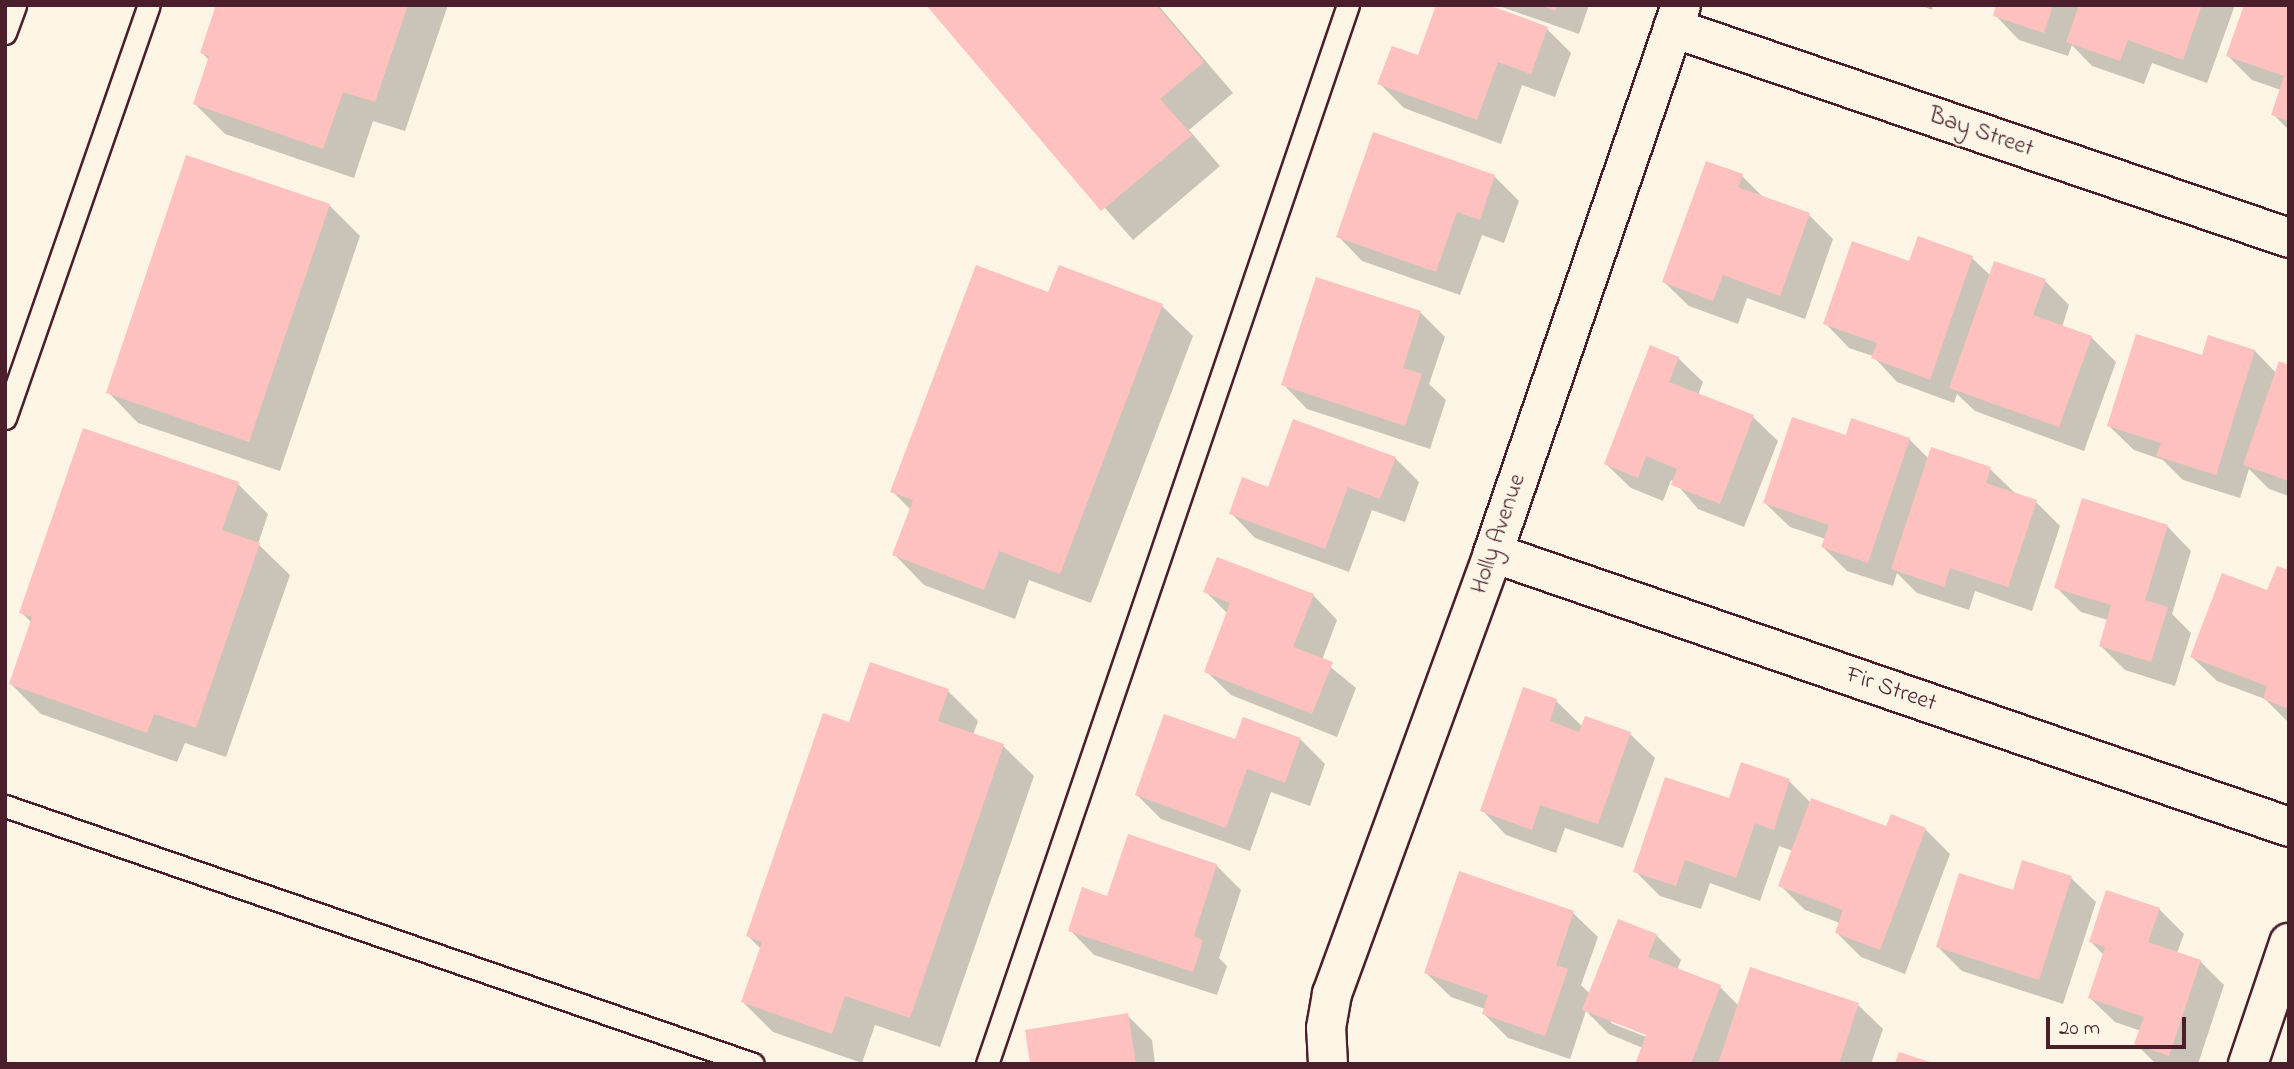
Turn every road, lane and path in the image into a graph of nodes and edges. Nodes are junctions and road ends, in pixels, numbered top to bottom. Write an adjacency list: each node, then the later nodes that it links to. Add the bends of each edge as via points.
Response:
1 (15, 5): 5 (lane)
2 (149, 5): 7 (lane)
3 (1348, 5): 14 (lane, via 1211,396)
4 (1677, 16): 6 (street, Bay Street); 8 (street, Holly Avenue)
5 (5, 33)
6 (2289, 238)
7 (5, 418)
8 (1493, 554): 10 (street, Fir Street); 12 (street, Holly Avenue, via 1332,994 1326,1028)
9 (5, 806): 13 (lane)
10 (2289, 827)
11 (2289, 943): 15 (street)
12 (1327, 1063)
13 (753, 1064)
14 (987, 1064)
15 (2248, 1064)

